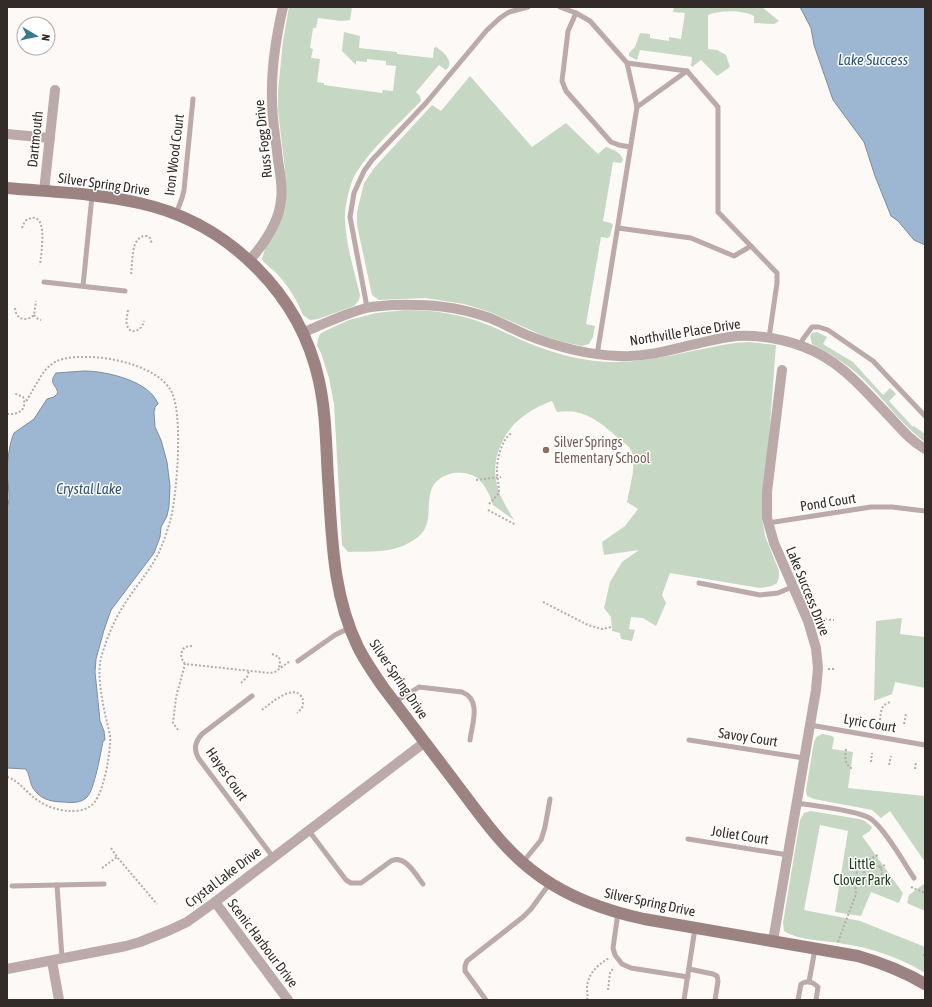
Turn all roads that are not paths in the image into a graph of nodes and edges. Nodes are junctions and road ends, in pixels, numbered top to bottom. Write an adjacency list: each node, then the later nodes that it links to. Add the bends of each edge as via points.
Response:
1 (283, 7): 19 (street, Russ Fogg Drive, via 272,84 281,200 275,222)
2 (528, 7): 23 (lane, via 509,12 487,30 426,103 364,171 354,193 350,217)
3 (560, 7): 4 (lane)
4 (576, 13): 5 (lane, via 590,21); 12 (lane, via 568,31 563,86 611,142)
5 (627, 64): 6 (lane); 9 (lane)
6 (687, 71): 9 (lane); 18 (lane, via 718,107 718,212)
7 (55, 90): 11 (street, Dartmouth)
8 (193, 99): 16 (lane, Iron Wood Court, via 184,190)
9 (637, 107): 12 (lane)
10 (7, 134): 11 (street)
11 (50, 138): 14 (street, Dartmouth)
12 (630, 147): 17 (lane)
13 (7, 188): 14 (street, Silver Spring Drive)
14 (44, 191): 15 (street, Silver Spring Drive)
15 (92, 196): 16 (street, Silver Spring Drive, via 141,203); 21 (lane)
16 (176, 214): 19 (street, Silver Spring Drive, via 201,225)
17 (618, 228): 18 (lane, via 691,238 734,256); 27 (lane)
18 (751, 246): 25 (lane, via 777,273)
19 (249, 261): 24 (street, Silver Spring Drive, via 280,295)
20 (44, 282): 21 (lane)
21 (83, 286): 22 (lane)
22 (125, 291)
23 (367, 307): 24 (street, Northville Place Drive); 27 (street, Northville Place Drive, via 421,304 450,307 491,319 551,344)
24 (302, 333): 35 (street, Silver Spring Drive, via 314,364 322,398 334,564)
25 (769, 338): 26 (street, Northville Place Drive); 27 (street, Northville Place Drive, via 737,336 636,356)
26 (800, 346): 29 (lane, via 812,327 828,330 873,361); 30 (street, Northville Place Drive, via 842,369 907,436)
27 (597, 355)
28 (782, 370): 32 (street, Lake Success Drive, via 767,492)
29 (925, 416)
30 (925, 449)
31 (925, 511): 32 (lane, Pond Court, via 871,507)
32 (768, 523): 34 (street, Lake Success Drive)
33 (700, 583): 34 (lane, via 760,595 778,593)
34 (792, 586): 39 (street, Lake Success Drive, via 808,621 816,648 818,668)
35 (350, 628): 36 (lane, via 335,635); 38 (street, Silver Spring Drive, via 367,662)
36 (298, 661)
37 (252, 696): 50 (lane, Hayes Court, via 202,734 196,742 195,750 199,759)
38 (395, 702): 40 (lane, via 419,687 467,694 474,702 475,708); 42 (street, Silver Spring Drive)
39 (810, 725): 43 (lane, Lyric Court); 44 (street, Lake Success Drive)
40 (470, 740)
41 (689, 740): 44 (lane, Savoy Court)
42 (425, 742): 47 (street, Crystal Lake Drive); 51 (street, Silver Spring Drive, via 490,829)
43 (925, 745)
44 (804, 758): 46 (street, Lake Success Drive)
45 (550, 799): 51 (lane, via 541,840)
46 (796, 803): 49 (street, Lake Success Drive); 52 (lane, via 870,818 880,828)
47 (309, 831): 50 (street, Crystal Lake Drive); 55 (lane, via 346,880 351,883 361,883 391,861 400,859)
48 (688, 839): 49 (lane, Joliet Court)
49 (788, 855): 61 (street, Lake Success Drive)
50 (273, 857): 58 (street, Crystal Lake Drive)
51 (523, 863): 53 (street, Silver Spring Drive)
52 (914, 878)
53 (550, 883): 59 (street, Silver Spring Drive, via 573,896); 71 (lane, via 531,909 467,961 465,971)
54 (104, 884): 56 (lane)
55 (423, 884)
56 (57, 885): 57 (lane); 63 (lane)
57 (12, 886)
58 (215, 902): 63 (street, Crystal Lake Drive, via 186,922 153,938); 70 (street, Scenic Harbour Drive)
59 (618, 913): 60 (street, Silver Spring Drive); 66 (lane, via 613,948 622,964 631,968)
60 (695, 927): 61 (street, Silver Spring Drive); 65 (lane)
61 (773, 941): 62 (street, Silver Spring Drive)
62 (815, 948): 67 (lane); 68 (street, Silver Spring Drive, via 858,956 887,965)
63 (57, 960): 64 (street, Crystal Lake Drive); 69 (street)
64 (7, 969)
65 (689, 969): 66 (lane); 73 (lane, via 717,976)
66 (688, 977): 72 (lane)
67 (809, 982): 74 (lane, via 801,984); 75 (lane, via 818,987)
68 (925, 984)
69 (59, 1000)
70 (288, 1000)
71 (486, 1000)
72 (684, 1000)
73 (715, 1000)
74 (798, 1000)
75 (816, 1000)

